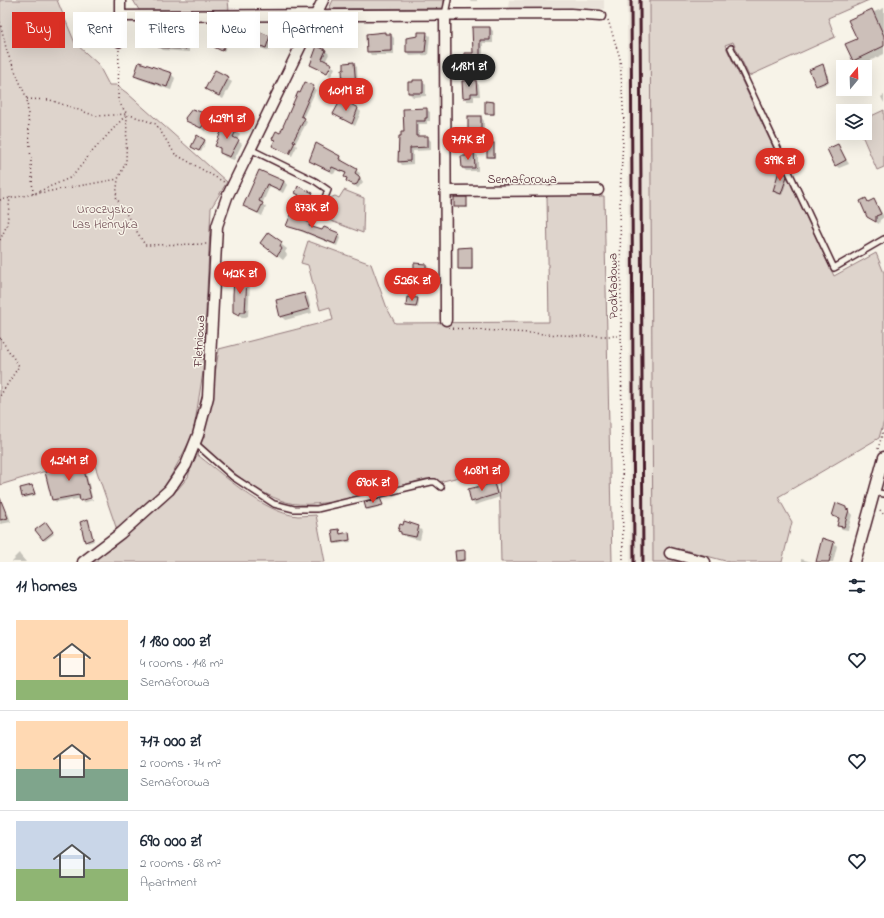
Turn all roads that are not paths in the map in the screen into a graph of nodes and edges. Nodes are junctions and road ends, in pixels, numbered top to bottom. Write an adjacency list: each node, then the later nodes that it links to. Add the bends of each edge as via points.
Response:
1 (120, 0): 4 (street)
2 (323, 0): 5 (street, Fletniowa)
3 (448, 0): 6 (lane)
4 (120, 12)
5 (318, 12)
6 (445, 15): 9 (street); 10 (street); 15 (street)
7 (127, 16): 8 (street)
8 (268, 16)
9 (358, 16)
10 (600, 16)
11 (301, 48): 13 (street, Fletniowa)
12 (731, 48): 17 (lane, via 834,268)
13 (250, 149): 16 (lane, via 328,190); 19 (street, Fletniowa, via 217,226 208,397)
14 (598, 190): 15 (street, Semaforowa)
15 (446, 191): 18 (street)
16 (318, 215)
17 (884, 239)
18 (446, 320)
19 (195, 443): 21 (lane, via 233,477 274,504 294,510 317,509 431,482); 24 (street, Fletniowa, via 186,465 169,490 121,533)
20 (884, 457): 22 (street)
21 (441, 487)
22 (879, 493): 26 (street)
23 (670, 552): 25 (street)
24 (83, 562)
25 (705, 562)
26 (855, 562)

